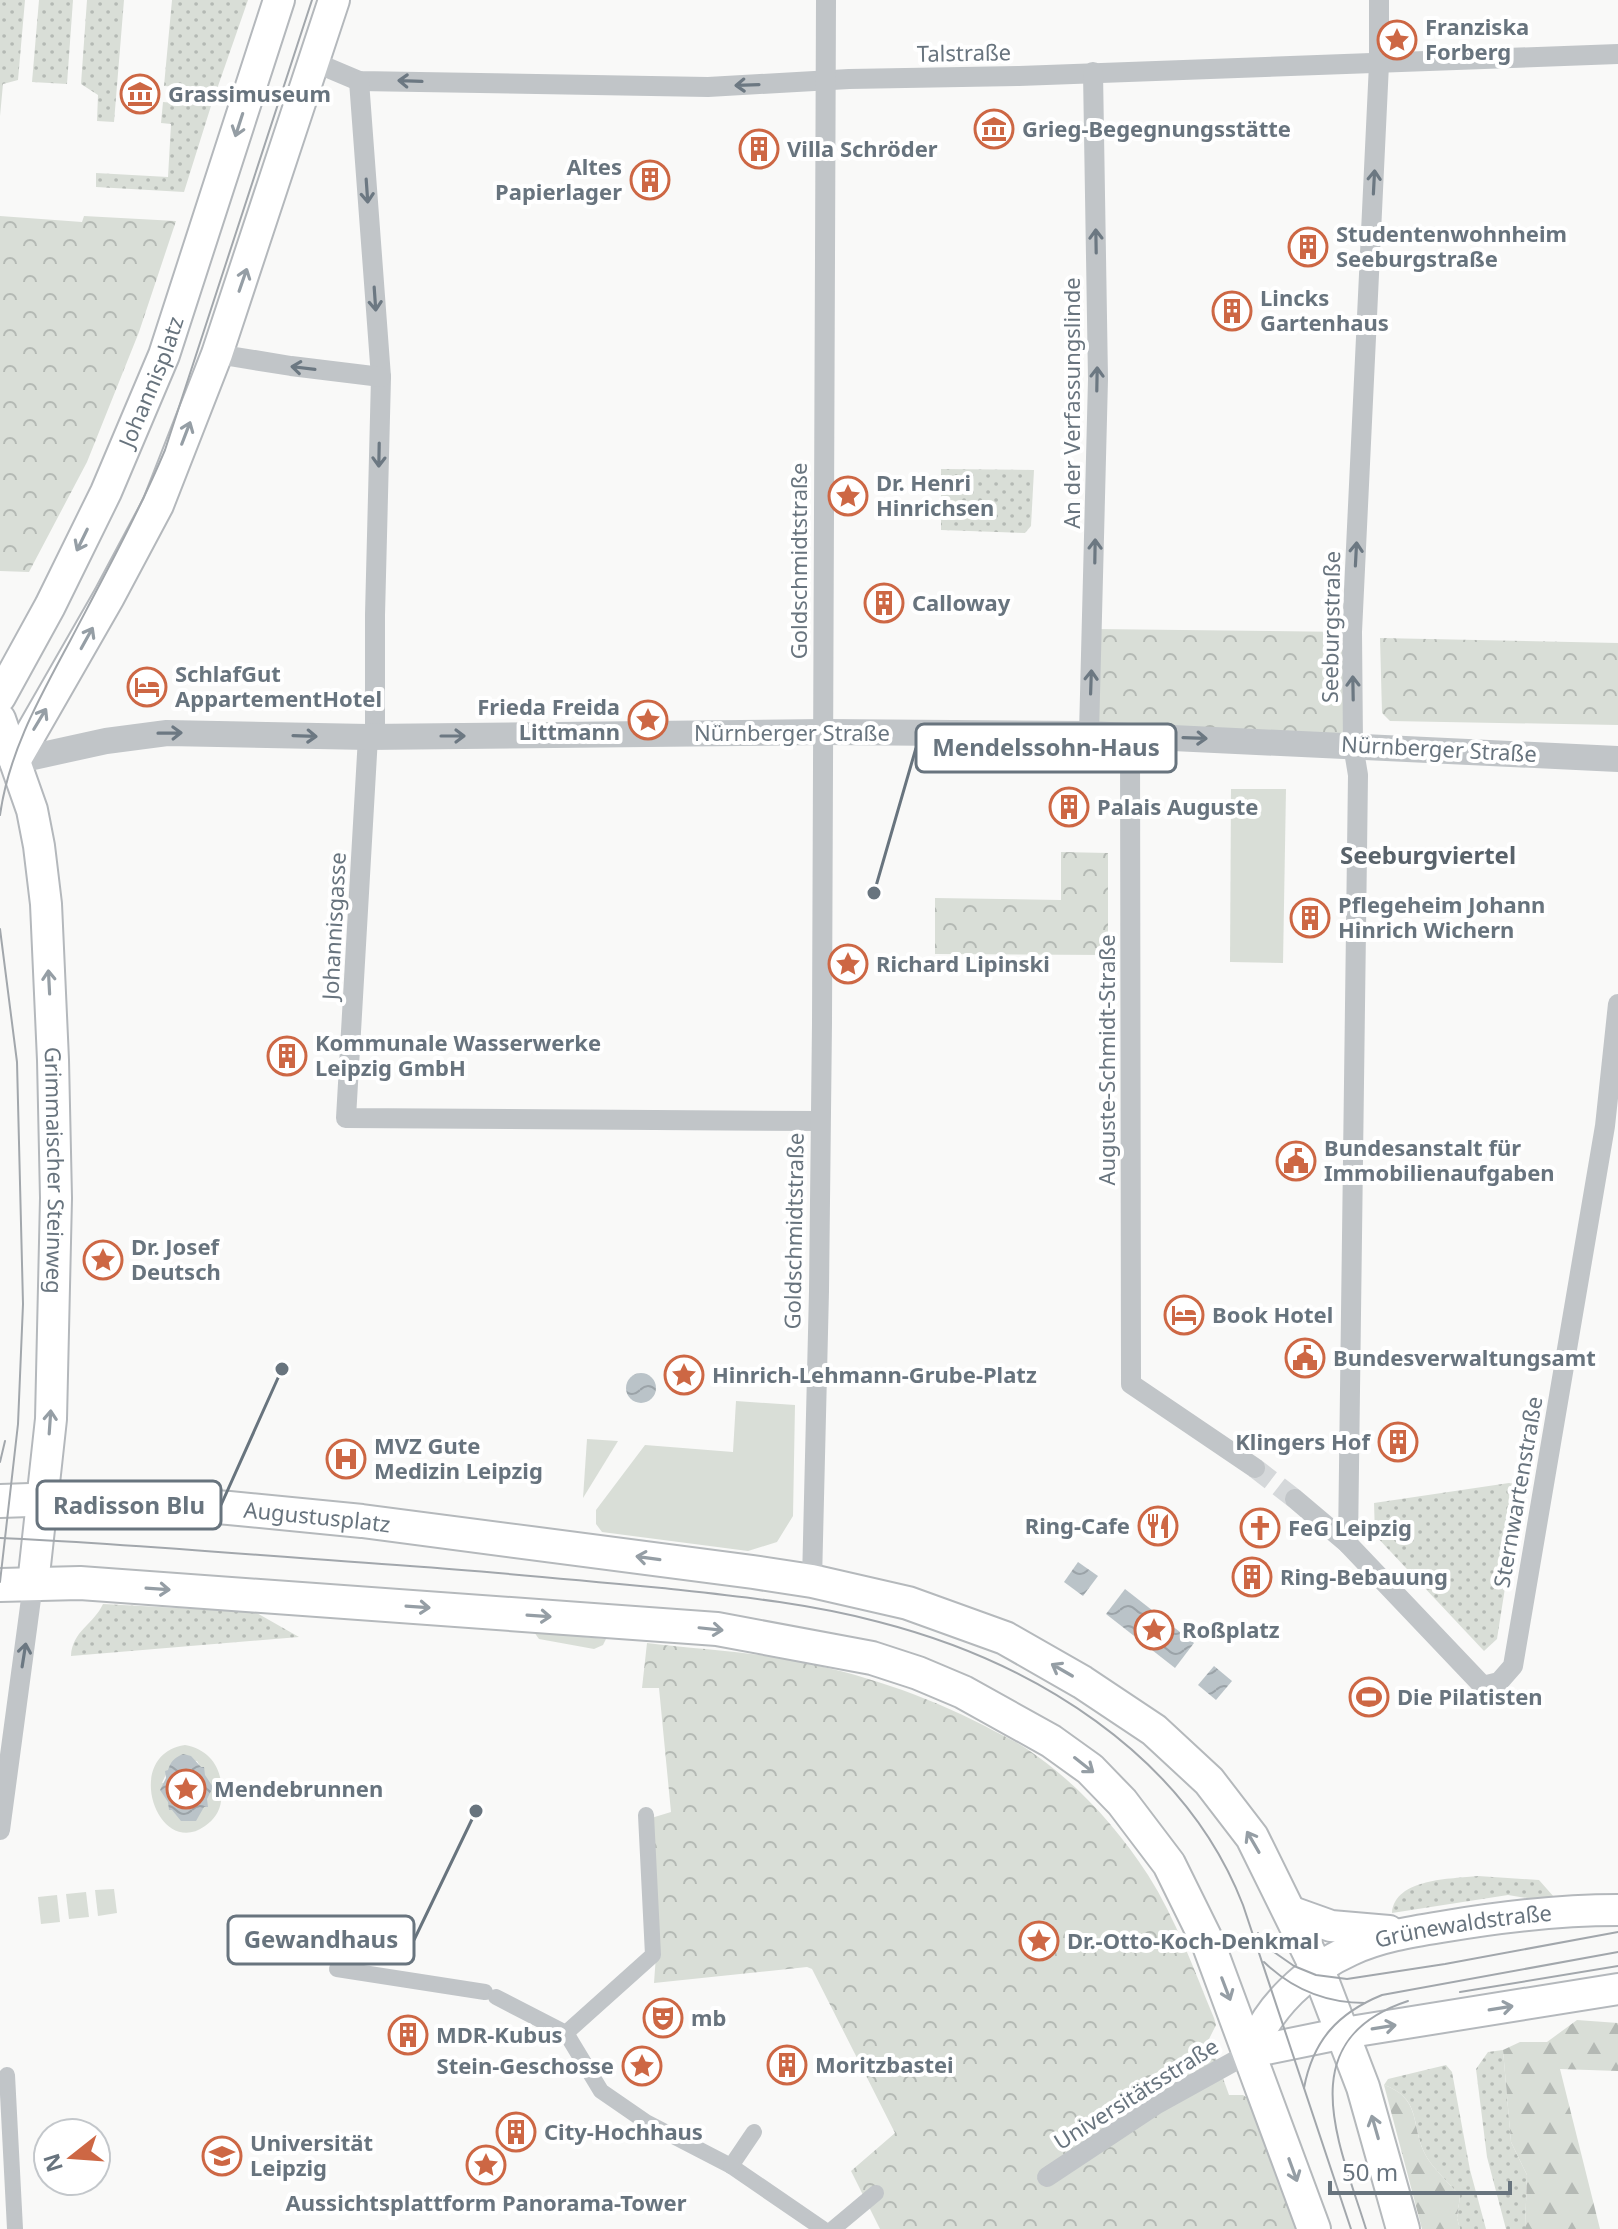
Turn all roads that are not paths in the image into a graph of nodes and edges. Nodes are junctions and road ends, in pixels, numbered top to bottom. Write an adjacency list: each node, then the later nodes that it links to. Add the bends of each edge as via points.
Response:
1 (279, 0): 13 (main road, Johannisplatz, one-way to 13, via 164,355 106,492)
2 (334, 0): 6 (main road)
3 (826, 0): 10 (street, Goldschmidtstraße)
4 (1379, 0): 7 (street, Seeburgstraße)
5 (1618, 54): 7 (street, Talstraße)
6 (314, 62): 9 (street, Talstraße); 11 (main road, one-way to 6)
7 (1379, 64): 8 (street, Talstraße); 19 (street, Seeburgstraße, one-way to 7, via 1352,632)
8 (1093, 72): 10 (street, Talstraße); 16 (street, An der Verfassungslinde, one-way to 8, via 1098,379)
9 (359, 81): 10 (street, Talstraße, one-way to 9, via 641,88); 12 (street, one-way to 12)
10 (825, 82): 15 (street, Goldschmidtstraße)
11 (217, 354): 12 (street, one-way to 11); 21 (main road, one-way to 11, via 150,524)
12 (381, 377): 18 (street, Johannisgasse, one-way to 18)
13 (0, 697)
14 (0, 719): 21 (main road)
15 (823, 732): 16 (street, Nürnberger Straße); 18 (street, Nürnberger Straße, one-way to 15); 24 (street, Goldschmidtstraße)
16 (1089, 734): 17 (street, Nürnberger Straße)
17 (1130, 736): 19 (street, Nürnberger Straße, one-way to 19); 26 (street, Auguste-Schmidt-Straße, via 1131,1384)
18 (372, 737): 21 (street, Nürnberger Straße, one-way to 18, via 167,733); 23 (street, Johannisgasse)
19 (1353, 745): 20 (street, Nürnberger Straße); 30 (street, Seeburgstraße, via 1358,789)
20 (1618, 759)
21 (8, 762): 27 (main road, Grimmaischer Steinweg, one-way to 21, via 51,1419 56,1198 46,904 35,825)
22 (1618, 1004): 25 (street, Sternwartenstraße)
23 (346, 1118): 24 (street, Goldschmidtstraße)
24 (820, 1121): 31 (street, Goldschmidtstraße)
25 (1610, 1140): 30 (street, Sternwartenstraße, via 1513,1666 1499,1682 1483,1686)
26 (1255, 1468)
27 (42, 1499): 29 (main road, Augustusplatz); 31 (main road, Augustusplatz, one-way to 27, via 229,1508); 32 (main road, Grimmaischer Steinweg)
28 (1295, 1499): 30 (street)
29 (0, 1501)
30 (1348, 1544)
31 (812, 1581): 37 (main road, one-way to 31, via 1252,1837 1209,1781 1154,1730 1005,1638 908,1603)
32 (33, 1584): 33 (main road); 35 (street, one-way to 32); 44 (main road, one-way to 44, via 80,1583 717,1629 872,1658 918,1673 1051,1741 1090,1769 1148,1834 1201,1926)
33 (0, 1585)
34 (646, 1815): 42 (street, via 653,1955)
35 (0, 1830)
36 (1618, 1910): 38 (main road, Grünewaldstraße, via 1511,1916)
37 (1289, 1911): 38 (main road, via 1331,1926); 40 (main road)
38 (1411, 1932): 40 (main road, Grünewaldstraße, via 1367,1943)
39 (337, 1969): 42 (street, via 491,1994)
40 (1317, 1970): 43 (main road); 44 (main road, via 1281,2001)
41 (1618, 1989): 43 (main road, one-way to 41)
42 (566, 2033): 47 (street, via 601,2091 646,2122)
43 (1344, 2033): 44 (main road); 54 (main road, one-way to 43)
44 (1251, 2052): 48 (street, Universitätsstraße, via 1157,2104); 53 (main road, one-way to 53)
45 (7, 2075): 50 (street)
46 (754, 2132): 47 (street)
47 (731, 2166): 51 (street)
48 (1047, 2177)
49 (876, 2193): 52 (street)
50 (15, 2229)
51 (823, 2229)
52 (833, 2229)
53 (1314, 2229)
54 (1403, 2229)

